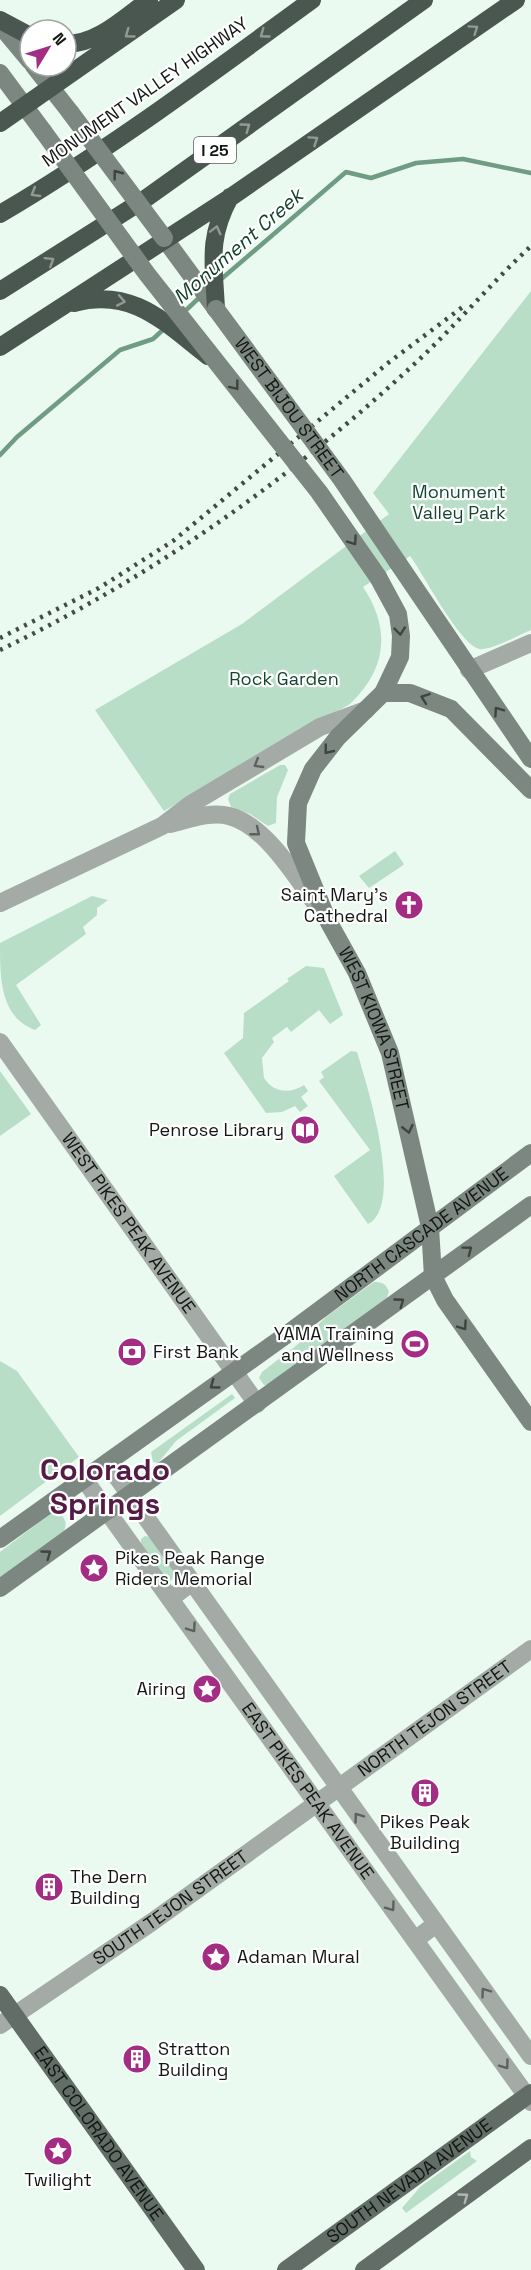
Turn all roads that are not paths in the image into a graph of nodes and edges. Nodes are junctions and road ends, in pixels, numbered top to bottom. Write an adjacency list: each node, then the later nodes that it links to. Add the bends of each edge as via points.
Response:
1 (149, 0): 8 (highway, via 96,38)
2 (176, 0): 12 (highway, one-way to 12)
3 (312, 0): 16 (highway, MONUMENT VALLEY HIGHWAY, one-way to 16, via 169,103)
4 (424, 0): 19 (highway, I 25, one-way to 4, via 135,206)
5 (516, 0): 15 (highway, one-way to 5)
6 (0, 22): 7 (highway); 9 (main road)
7 (18, 30)
8 (78, 44)
9 (18, 45)
10 (0, 73): 13 (main road, WEST BIJOU STREET)
11 (44, 78): 12 (main road, WEST BIJOU STREET)
12 (52, 88): 13 (highway); 17 (main road, WEST BIJOU STREET, one-way to 12, bridge)
13 (24, 107): 14 (highway); 18 (main road, WEST BIJOU STREET, bridge)
14 (0, 123)
15 (231, 196): 17 (highway); 21 (highway, one-way to 15, via 215,232)
16 (0, 213)
17 (164, 238): 18 (highway); 21 (main road, WEST BIJOU STREET)
18 (135, 257): 20 (highway); 23 (main road, WEST BIJOU STREET, bridge)
19 (0, 291)
20 (64, 306): 22 (highway); 23 (highway, one-way to 23, bridge, via 105,298 136,304)
21 (216, 309): 26 (main road, WEST BIJOU STREET, bridge, via 342,480)
22 (0, 347)
23 (218, 363): 24 (main road, WEST BIJOU STREET, one-way to 24, bridge, via 319,492)
24 (378, 577): 27 (main road, WEST KIOWA STREET, one-way to 27, via 398,614 401,636 400,657)
25 (531, 643): 26 (street)
26 (469, 670): 29 (main road, WEST BIJOU STREET, one-way to 26)
27 (383, 693): 28 (main road, WEST KIOWA STREET); 30 (main road, one-way to 27, via 451,709 410,693)
28 (366, 710): 31 (street, one-way to 31, via 320,727 191,804); 33 (main road, WEST KIOWA STREET, one-way to 33, via 313,769 298,803 296,843)
29 (531, 759)
30 (531, 790)
31 (162, 826): 32 (street); 33 (street, one-way to 33, via 228,815 255,828)
32 (2, 904)
33 (327, 919): 37 (main road, WEST KIOWA STREET, one-way to 37, via 357,973 390,1053)
34 (0, 1042): 39 (street, WEST PIKES PEAK AVENUE)
35 (531, 1153): 37 (main road, NORTH CASCADE AVENUE)
36 (531, 1205): 38 (main road, one-way to 36)
37 (430, 1227): 38 (main road, WEST KIOWA STREET); 39 (main road, NORTH CASCADE AVENUE)
38 (433, 1276): 40 (main road, one-way to 38); 41 (main road, one-way to 41, via 445,1300)
39 (234, 1371): 40 (street, WEST PIKES PEAK AVENUE); 42 (main road, NORTH CASCADE AVENUE, one-way to 42)
40 (257, 1404): 44 (main road)
41 (531, 1422)
42 (107, 1463): 43 (main road, NORTH CASCADE AVENUE); 44 (street, EAST PIKES PEAK AVENUE)
43 (84, 1479): 45 (street, EAST PIKES PEAK AVENUE); 46 (main road, NORTH CASCADE AVENUE)
44 (130, 1494): 45 (main road); 47 (street, EAST PIKES PEAK AVENUE)
45 (107, 1511): 48 (main road, one-way to 45); 49 (street, EAST PIKES PEAK AVENUE)
46 (0, 1539)
47 (192, 1582): 49 (street); 51 (street, EAST PIKES PEAK AVENUE)
48 (0, 1588)
49 (171, 1598): 52 (street, EAST PIKES PEAK AVENUE, one-way to 52)
50 (531, 1649): 51 (street, NORTH TEJON STREET)
51 (338, 1787): 52 (street, SOUTH TEJON STREET); 53 (street, EAST PIKES PEAK AVENUE, one-way to 51)
52 (316, 1803): 54 (street, EAST PIKES PEAK AVENUE, one-way to 54); 56 (street, SOUTH TEJON STREET, via 152,1922)
53 (436, 1924): 54 (street); 57 (street, EAST PIKES PEAK AVENUE, one-way to 53)
54 (415, 1940): 58 (street, EAST PIKES PEAK AVENUE, one-way to 58)
55 (0, 1995): 56 (main road, EAST COLORADO AVENUE)
56 (7, 2020): 60 (main road, EAST COLORADO AVENUE)
57 (531, 2056)
58 (530, 2097): 61 (main road, SOUTH NEVADA AVENUE)
59 (531, 2148): 62 (main road, one-way to 59)
60 (196, 2270)
61 (286, 2270)
62 (364, 2270)

